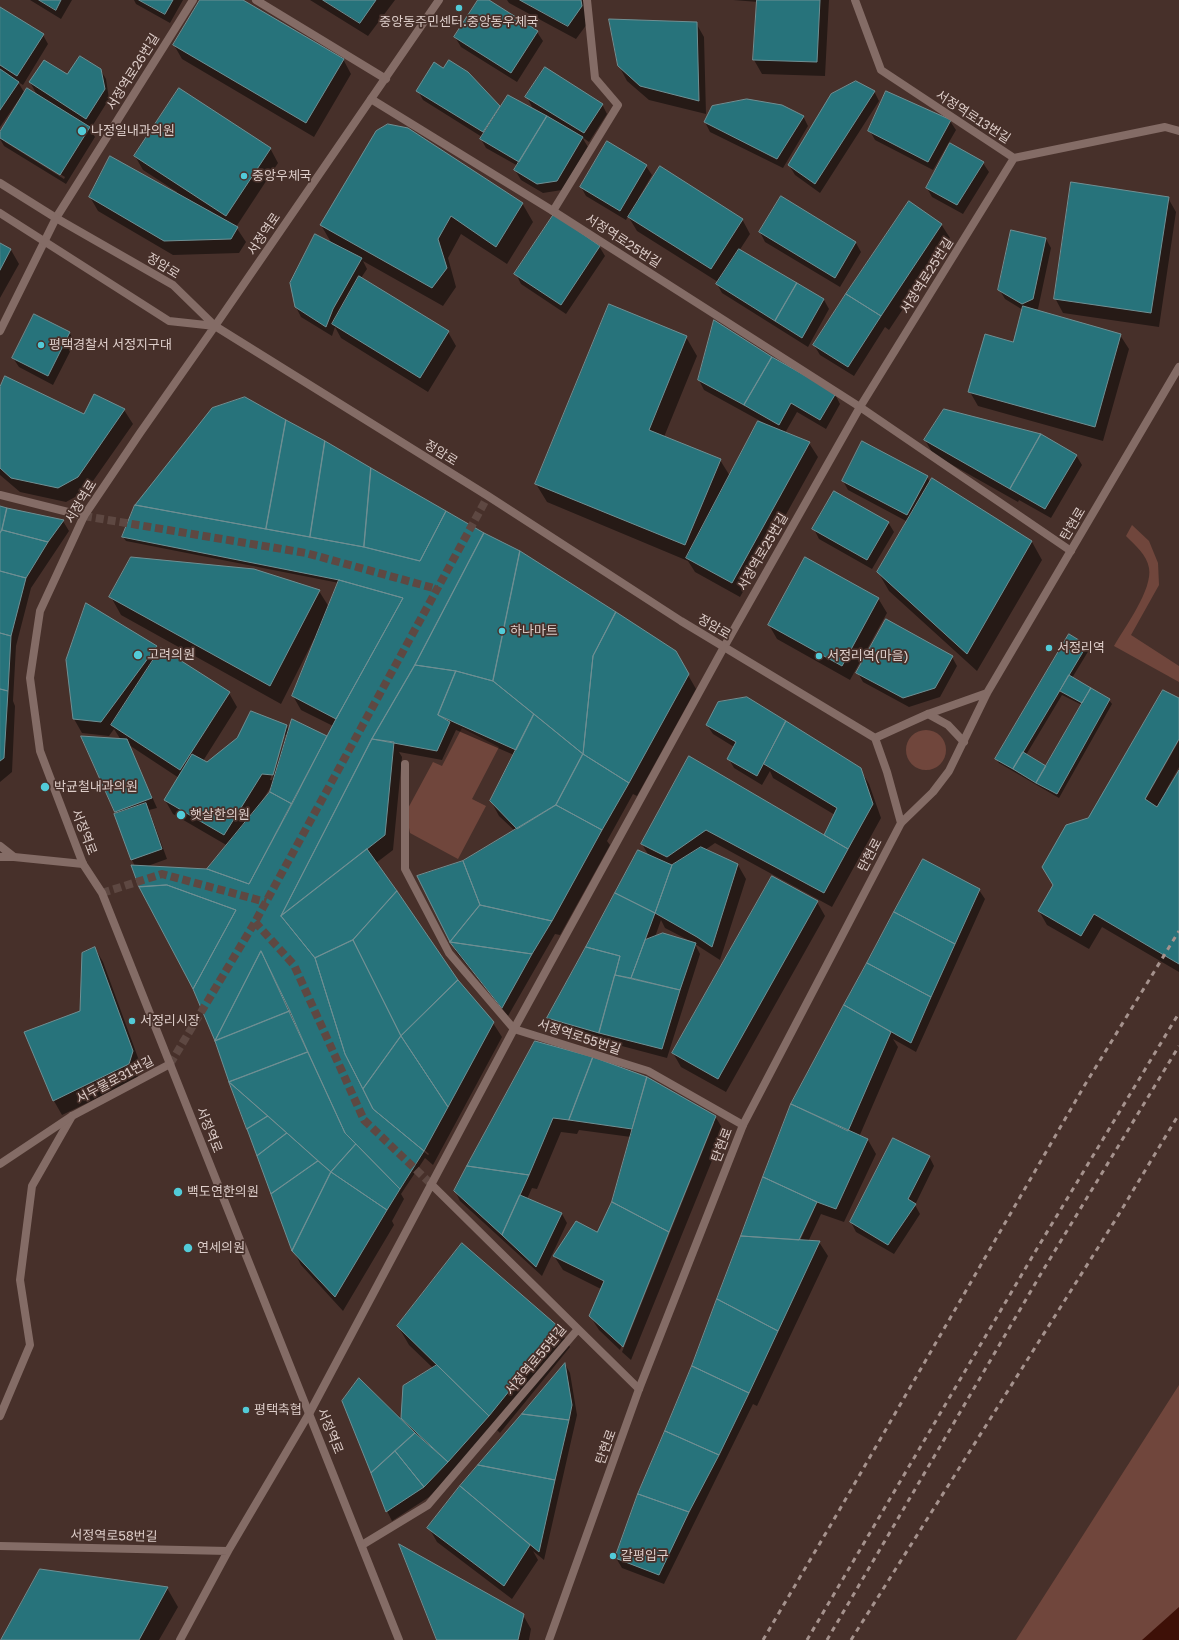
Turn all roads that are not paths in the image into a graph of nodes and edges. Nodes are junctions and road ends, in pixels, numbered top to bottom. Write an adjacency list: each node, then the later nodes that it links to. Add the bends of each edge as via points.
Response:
1 (193, 0): 13 (street, 서정역로26번길)
2 (256, 0): 6 (street)
3 (439, 0): 6 (street, 서정역로)
4 (587, 0): 11 (street, via 594,78 618,105)
5 (855, 0): 9 (street, 서정역로13번길, via 881,70)
6 (386, 79): 7 (street, 서정역로)
7 (371, 99): 11 (street, 서정역로25번길); 15 (street, 서정역로)
8 (1179, 131): 9 (street, 서정역로13번길, via 1165,127)
9 (1014, 158): 18 (street, 서정역로25번길)
10 (0, 183): 13 (street, 정암로)
11 (553, 211): 18 (street, 서정역로25번길)
12 (0, 213): 14 (street)
13 (56, 218): 14 (street, 서정역로26번길); 15 (street, 정암로, via 173,285)
14 (44, 241): 15 (street, via 169,321); 16 (street, 서정역로26번길)
15 (215, 326): 20 (street, 서정역로); 22 (street, 정암로)
16 (0, 331)
17 (1179, 367): 21 (street, 탄현로)
18 (860, 407): 21 (street, 서정역로25번길); 22 (street, 서정역로25번길)
19 (0, 495): 20 (street)
20 (84, 516): 32 (street, 서정역로, via 40,612 30,678 40,751)
21 (1070, 551): 23 (street, 탄현로)
22 (724, 647): 25 (street, 정암로); 33 (street, 서정역로25번길)
23 (987, 693): 24 (street); 26 (street, 탄현로)
24 (928, 714): 25 (street); 26 (street, via 948,725)
25 (875, 738): 28 (street)
26 (964, 742): 28 (street, 탄현로, via 949,771 933,792)
27 (405, 764): 33 (street, via 405,869 449,953)
28 (901, 823): 36 (street, 탄현로)
29 (0, 846): 31 (street)
30 (0, 857): 31 (street)
31 (14, 857): 32 (street)
32 (83, 864): 34 (street, 서정역로, via 102,893)
33 (514, 1029): 36 (street, 서정역로55번길, via 648,1071); 38 (street, 서정역로25번길)
34 (170, 1064): 35 (street, 서두물로31번길); 41 (street, 서정역로)
35 (72, 1116): 37 (street, 서두물로31번길); 42 (street, 서두물로31번길, via 32,1186 20,1280 30,1345)
36 (743, 1125): 40 (street, 탄현로)
37 (0, 1164)
38 (431, 1184): 39 (street, 서정역로55번길); 41 (street, 서정역로25번길)
39 (578, 1329): 40 (street); 43 (street, 서정역로55번길, via 428,1505)
40 (639, 1389): 48 (street, 탄현로)
41 (310, 1412): 43 (street, 서정역로); 45 (street)
42 (0, 1416)
43 (362, 1545): 47 (street, 서정역로)
44 (0, 1546): 45 (street, 서정역로58번길)
45 (228, 1551): 46 (street)
46 (180, 1640)
47 (399, 1640)
48 (549, 1640)

